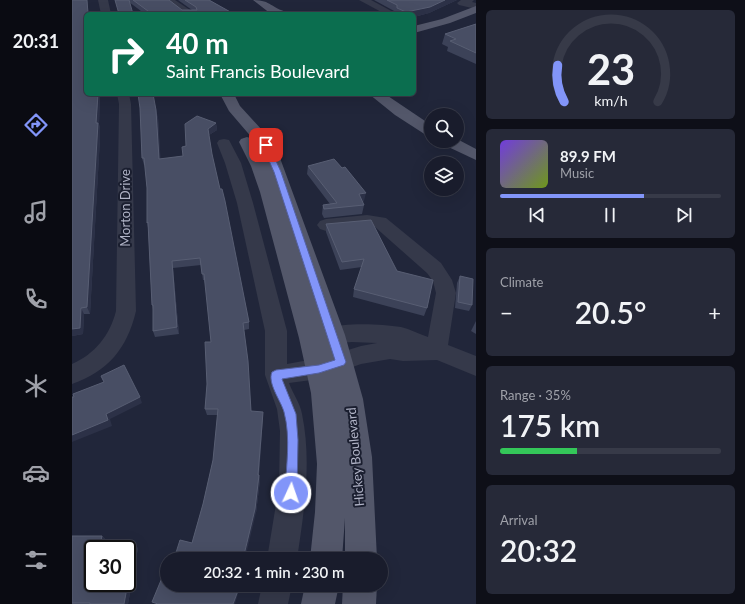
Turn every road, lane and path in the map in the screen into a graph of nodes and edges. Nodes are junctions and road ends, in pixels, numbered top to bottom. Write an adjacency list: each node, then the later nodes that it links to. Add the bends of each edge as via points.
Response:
1 (103, 0): 7 (street)
2 (169, 0): 8 (street)
3 (258, 0): 9 (main road)
4 (364, 0): 10 (street)
5 (461, 2): 6 (street)
6 (476, 8): 11 (main road, via 446,21)
7 (106, 12)
8 (188, 12)
9 (276, 12)
10 (388, 12)
11 (416, 29)
12 (123, 96): 30 (street, Morton Drive, via 126,311 124,322 117,338 98,360)
13 (215, 96): 29 (main road, Hickey Boulevard, via 219,107 245,139 258,164)
14 (228, 96): 25 (main road, Hickey Boulevard, via 234,108 258,133 272,158)
15 (379, 96): 18 (main road)
16 (397, 96): 17 (main road)
17 (424, 115)
18 (424, 128)
19 (464, 139): 21 (main road)
20 (224, 143): 31 (street, via 243,196 274,324 277,345)
21 (476, 145)
22 (462, 148): 23 (main road)
23 (476, 155)
24 (326, 225): 26 (street, via 380,222 434,268 442,280 446,294)
25 (333, 335): 26 (street, via 352,333 402,336); 27 (main road, Hickey Boulevard); 29 (street)
26 (436, 351): 27 (street, via 390,350); 28 (street)
27 (340, 362): 29 (street); 34 (main road, Hickey Boulevard, via 350,399 356,443)
28 (476, 366)
29 (319, 369): 31 (street); 33 (main road, Hickey Boulevard, via 328,422 331,462 331,506)
30 (72, 374)
31 (276, 375): 32 (street, via 278,387 286,400 290,414 293,440 290,505)
32 (283, 552)
33 (327, 552)
34 (361, 552)
35 (276, 592): 38 (street)
36 (321, 592): 39 (main road)
37 (360, 592): 40 (main road)
38 (273, 604)
39 (318, 604)
40 (359, 604)

